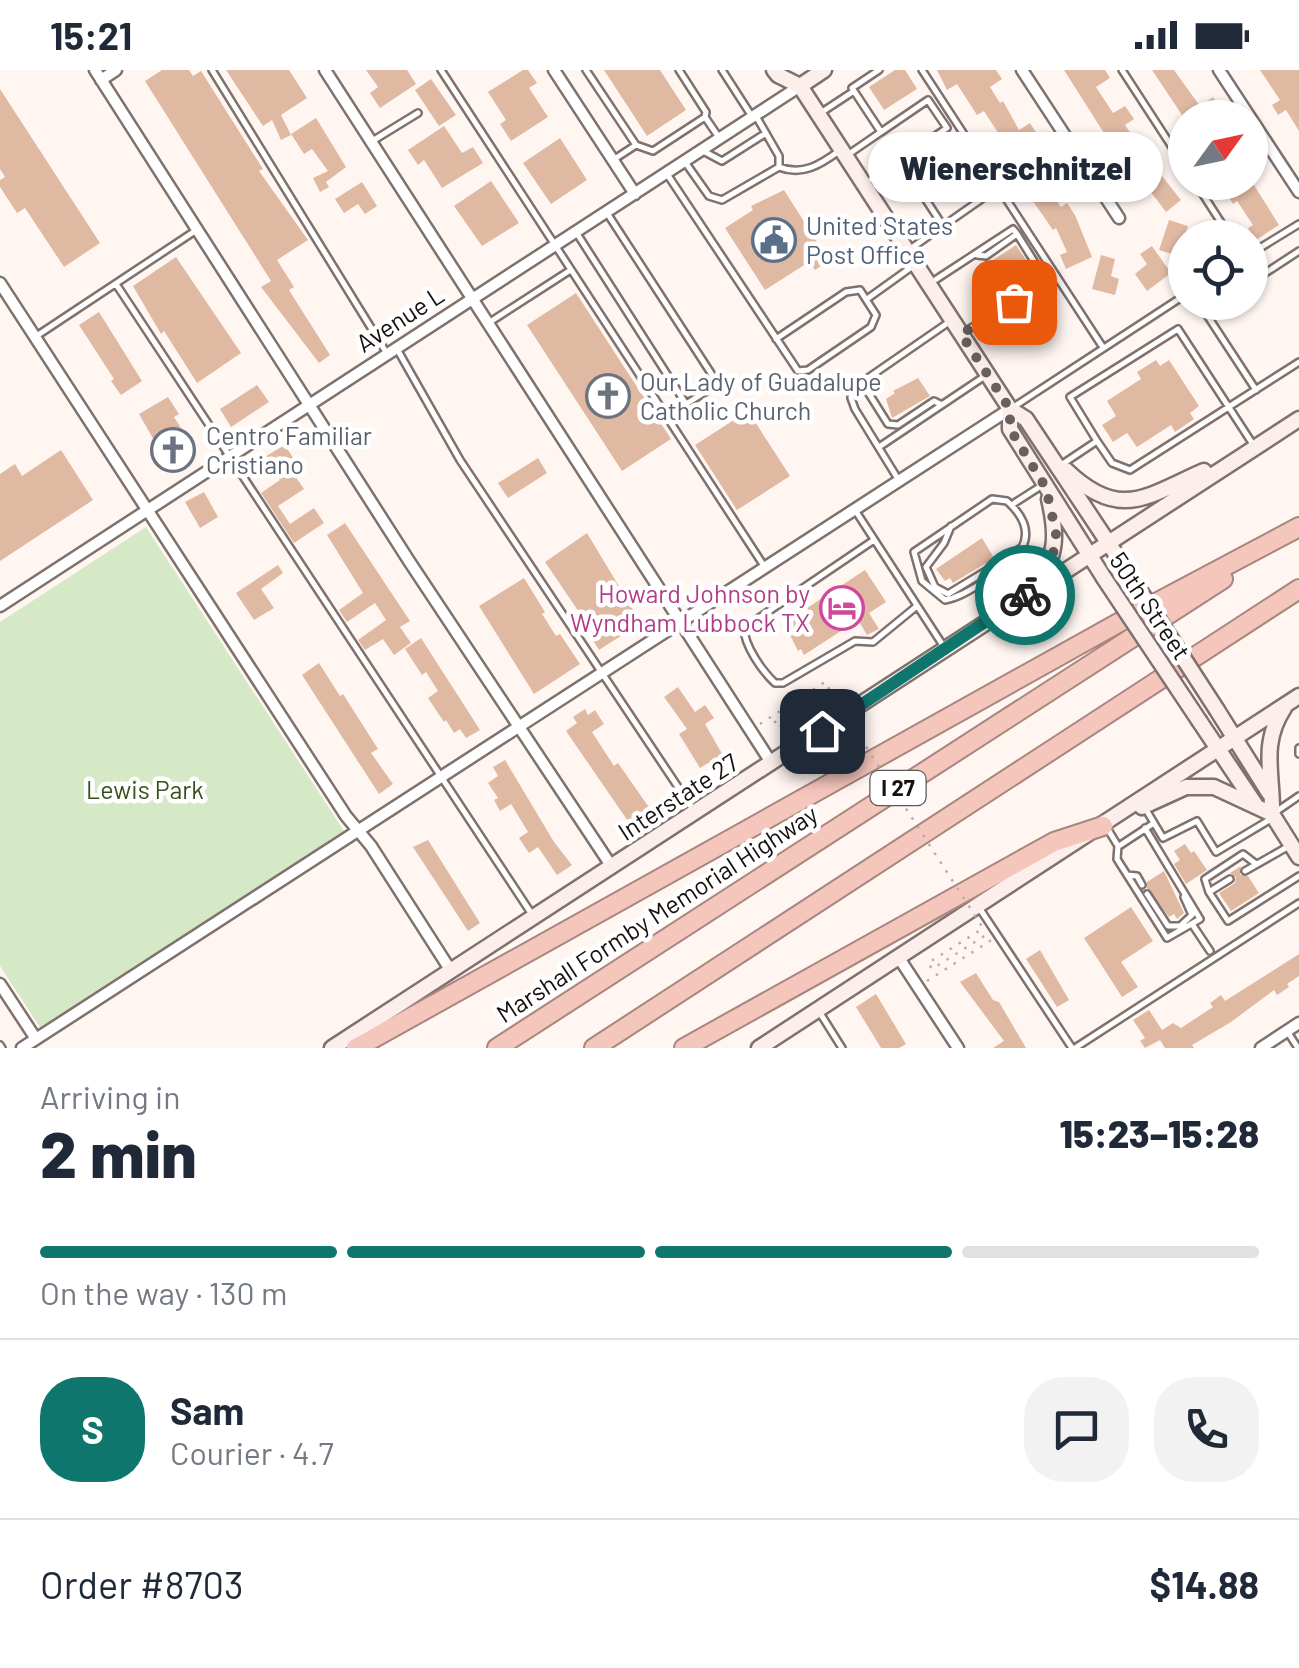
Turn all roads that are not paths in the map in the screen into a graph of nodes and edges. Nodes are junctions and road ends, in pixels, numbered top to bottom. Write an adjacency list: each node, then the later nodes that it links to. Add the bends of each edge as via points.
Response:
1 (116, 70): 16 (street)
2 (212, 70): 64 (lane)
3 (325, 70): 27 (street)
4 (441, 70): 47 (lane)
5 (554, 70): 31 (street)
6 (586, 70): 28 (lane)
7 (680, 70): 21 (lane)
8 (722, 70): 22 (lane)
9 (774, 70): 17 (main road, 50th Street)
10 (824, 70): 17 (main road, Avenue L)
11 (879, 70): 18 (lane)
12 (922, 70): 63 (lane)
13 (1022, 70): 41 (street)
14 (1122, 70): 26 (lane)
15 (1219, 70): 37 (street)
16 (98, 75): 44 (street)
17 (799, 78): 20 (main road, 50th Street); 22 (street, Avenue L)
18 (854, 91): 20 (lane); 24 (lane)
19 (418, 112): 27 (lane)
20 (818, 114): 30 (main road, 50th Street)
21 (705, 116): 25 (lane); 28 (lane, via 653,150)
22 (754, 116): 23 (lane); 25 (street, Avenue L)
23 (766, 132): 29 (lane, via 722,161); 34 (lane)
24 (881, 132): 30 (lane); 32 (lane, via 928,100 947,128)
25 (720, 139): 29 (street, Avenue L)
26 (1168, 141)
27 (371, 142): 56 (street)
28 (636, 145): 31 (lane)
29 (702, 150): 33 (street, Avenue L)
30 (843, 153): 34 (lane, via 812,168); 36 (main road, 50th Street)
31 (613, 160): 38 (street)
32 (900, 160): 36 (lane); 43 (lane)
33 (685, 162): 34 (lane, via 709,196 722,200); 35 (street, Avenue L)
34 (779, 166)
35 (666, 174): 38 (street, Avenue L); 62 (lane)
36 (864, 184): 49 (main road, 50th Street)
37 (1299, 192)
38 (636, 194): 40 (street, Avenue L)
39 (986, 196): 43 (lane)
40 (607, 213): 45 (street, Avenue L); 45 (lane, via 718,384 686,404)
41 (1119, 218)
42 (1299, 224): 46 (lane)
43 (944, 226): 49 (lane)
44 (198, 230): 53 (lane); 69 (street)
45 (576, 232): 47 (street, Avenue L)
46 (1268, 243)
47 (554, 246): 50 (lane); 56 (street, Avenue L)
48 (1299, 251): 51 (lane)
49 (911, 257): 54 (main road, 50th Street); 55 (lane)
50 (570, 270): 59 (lane); 92 (lane)
51 (1268, 271)
52 (0, 283): 61 (street)
53 (116, 284): 61 (lane); 78 (lane)
54 (928, 284): 60 (main road, 50th Street); 60 (lane, via 1014,229 1045,279 1041,288)
55 (867, 298): 62 (lane, via 860,290 846,292); 62 (lane, via 876,315 872,328 808,370 798,371)
56 (472, 299): 59 (street); 64 (street, Avenue L)
57 (1168, 305): 63 (lane)
58 (1210, 320): 68 (lane)
59 (488, 323): 99 (street)
60 (957, 327): 66 (main road, 50th Street); 67 (lane)
61 (35, 337): 83 (street)
62 (776, 338)
63 (1102, 346): 72 (lane)
64 (392, 351): 69 (street, Avenue L); 101 (lane)
65 (1299, 362): 68 (lane)
66 (988, 375): 70 (lane); 72 (main road, 50th Street)
67 (860, 382): 70 (lane, via 888,424 934,401); 75 (lane, via 851,398)
68 (1256, 390): 71 (lane)
69 (310, 403): 78 (street, Avenue L); 103 (street)
70 (942, 405): 75 (lane)
71 (1229, 406): 74 (lane, via 1130,470 1112,463); 74 (lane, via 1178,329 1070,397); 77 (lane)
72 (1010, 409): 76 (main road, 50th Street, via 1026,419); 80 (street); 81 (main road, 50th Street, via 1010,429)
73 (1299, 418): 77 (main road, Interstate 27)
74 (1097, 441): 79 (lane)
75 (879, 447): 80 (lane)
76 (1047, 450): 79 (main road); 88 (main road, 50th Street)
77 (1248, 451): 79 (main road, via 1134,502 1097,493); 88 (main road, Interstate 27)
78 (229, 456): 83 (street, Avenue L); 107 (lane)
79 (1061, 465)
80 (900, 481): 84 (street)
81 (1045, 486): 82 (lane); 90 (main road, 50th Street); 98 (main road, via 1055,548 1044,575)
82 (1012, 505): 85 (lane, via 998,498); 89 (lane, via 1024,526)
83 (146, 510): 96 (street, Avenue L); 116 (street)
84 (855, 510): 87 (lane); 92 (street)
85 (952, 524): 93 (lane, via 926,567 935,588 955,592); 94 (lane, via 917,547 922,581 944,600)
86 (1299, 528): 145 (highway); 146 (highway, Marshall Formby Memorial Highway / I 27)
87 (874, 540): 97 (lane); 97 (lane, via 744,628 768,676 783,683 855,642 869,644)
88 (1108, 543): 90 (main road, Interstate 27); 104 (main road, 50th Street, bridge)
89 (1024, 546): 91 (lane); 94 (lane)
90 (1089, 555): 98 (main road, Interstate 27); 105 (main road, 50th Street, bridge)
91 (993, 566)
92 (765, 568): 99 (street)
93 (986, 571)
94 (986, 580): 98 (lane)
95 (1299, 588): 147 (highway, I 27)
96 (0, 606)
97 (917, 606): 100 (lane)
98 (1010, 608): 100 (main road, Interstate 27)
99 (680, 624): 101 (street); 106 (street)
100 (946, 650): 106 (main road, Interstate 27)
101 (603, 674): 103 (street); 111 (lane)
102 (1293, 700): 104 (main road); 109 (main road, via 1268,741)
103 (520, 728): 107 (street); 122 (street)
104 (1235, 738): 105 (main road); 109 (main road, 50th Street)
105 (1218, 750): 112 (main road, 50th Street); 113 (main road)
106 (772, 764): 111 (main road, Interstate 27)
107 (441, 779): 116 (street); 133 (lane)
108 (1299, 796): 112 (lane)
109 (1272, 798): 112 (main road)
110 (1144, 806): 112 (main road, via 1193,786 1214,787); 113 (main road); 114 (lane)
111 (695, 813): 122 (main road, Interstate 27)
112 (1268, 814): 117 (lane); 119 (main road, 50th Street)
113 (1108, 822): 118 (lane); 132 (main road); 148 (highway, via 1054,842)
114 (1154, 823): 115 (lane); 117 (lane, via 1164,838 1197,821 1216,852)
115 (1145, 828): 118 (lane); 128 (lane)
116 (359, 832): 137 (street); 142 (street)
117 (1235, 841): 120 (lane)
118 (1118, 846): 124 (lane, via 1116,859)
119 (1295, 851): 121 (lane)
120 (1243, 854): 121 (lane); 129 (lane, via 1205,879)
121 (1256, 864): 123 (lane)
122 (612, 867): 133 (main road, Interstate 27)
123 (1245, 871)
124 (1127, 875): 127 (lane); 134 (lane, via 1167,938)
125 (1299, 876): 129 (lane, via 1228,921)
126 (1230, 879): 129 (lane)
127 (1142, 885)
128 (1180, 885): 130 (lane, via 1192,915 1180,926 1168,926); 134 (lane, via 1200,919)
129 (1208, 892)
130 (1148, 894)
131 (1299, 902): 152 (lane)
132 (979, 906): 136 (main road); 152 (lane)
133 (534, 918): 137 (main road, Interstate 27)
134 (1192, 924): 135 (lane)
135 (1210, 951)
136 (899, 958): 139 (main road); 151 (street)
137 (451, 971): 144 (main road, Interstate 27)
138 (0, 984): 142 (street)
139 (818, 1011): 149 (main road); 150 (lane)
140 (1299, 1023): 141 (street)
141 (1287, 1031): 153 (street); 154 (lane)
142 (36, 1039): 143 (street)
143 (22, 1048)
144 (332, 1048)
145 (356, 1048)
146 (497, 1048)
147 (594, 1048)
148 (684, 1048)
149 (759, 1048)
150 (842, 1048)
151 (958, 1048)
152 (1074, 1048)
153 (1261, 1048)
154 (1298, 1048)

